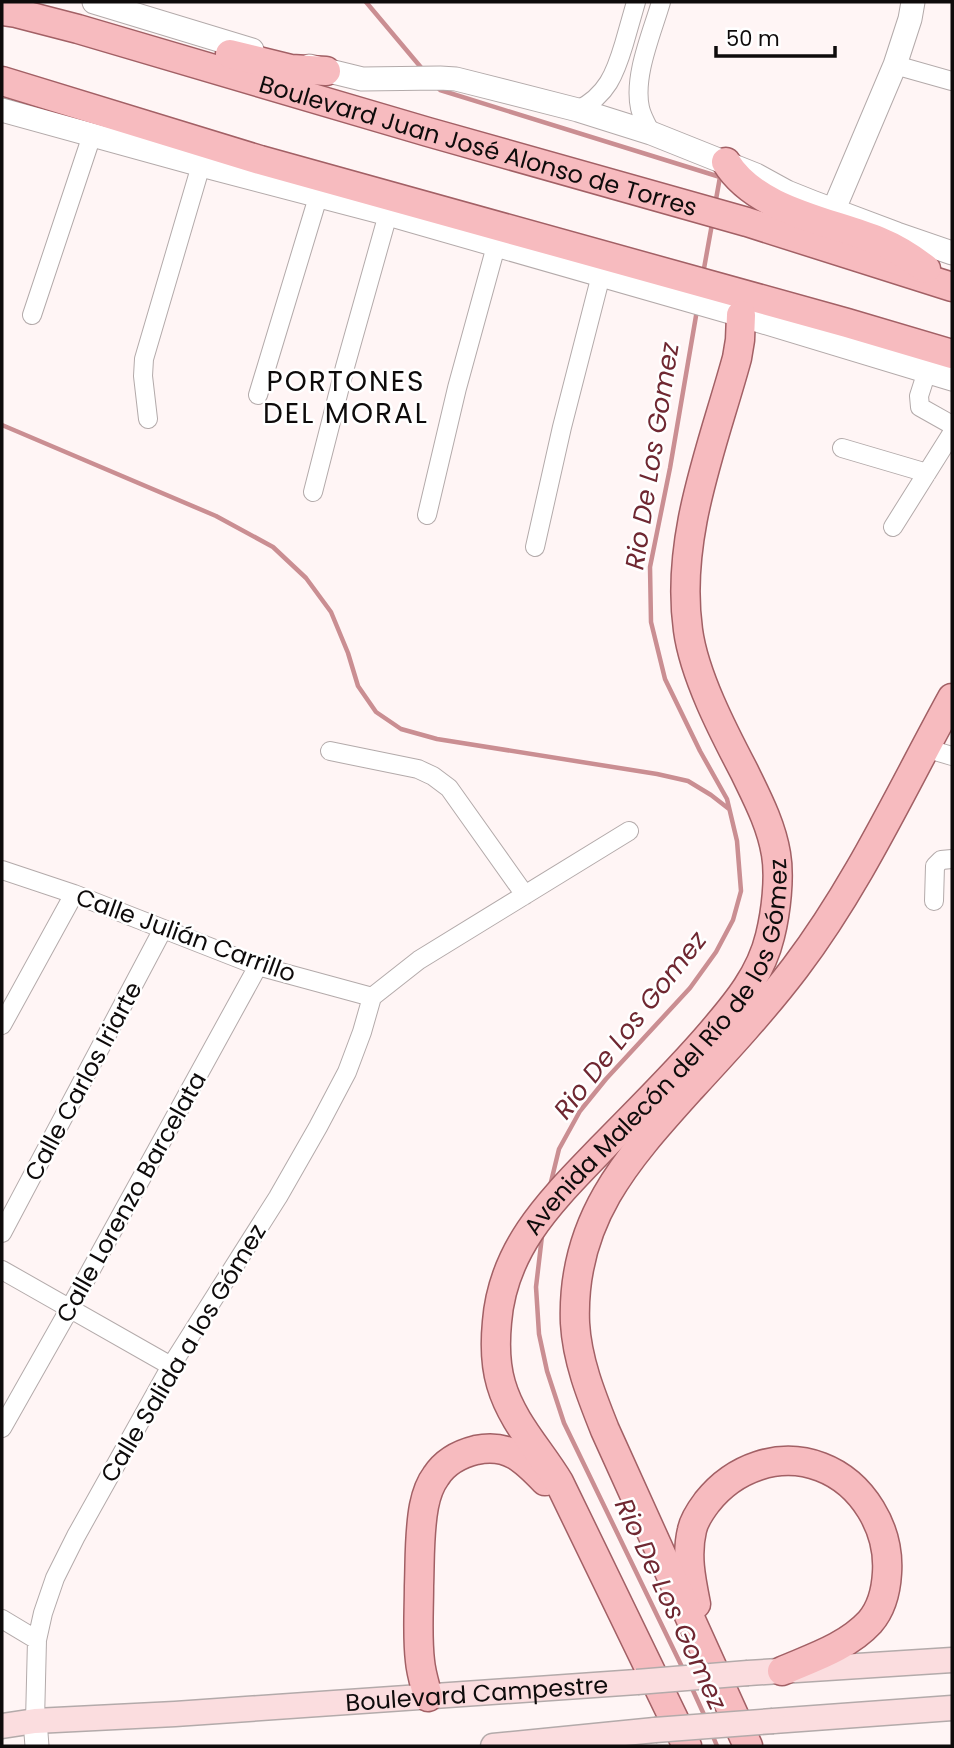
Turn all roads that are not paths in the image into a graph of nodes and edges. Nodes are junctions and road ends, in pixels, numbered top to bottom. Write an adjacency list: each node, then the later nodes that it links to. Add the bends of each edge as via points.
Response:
1 (94, 2): 8 (street, Boulevard Juan José Alonso de Torres)
2 (636, 2): 12 (street, via 615,72 598,96)
3 (662, 2): 13 (street, via 640,81 640,108)
4 (913, 2): 7 (street)
5 (2, 11): 6 (main road, Boulevard Juan José Alonso de Torres)
6 (78, 30): 8 (main road, via 139,31 273,66); 24 (main road, Boulevard Juan José Alonso de Torres, via 747,222)
7 (895, 65): 10 (street); 18 (street)
8 (326, 71): 12 (street, Boulevard Juan José Alonso de Torres, via 362,79 456,79)
9 (2, 80): 23 (main road)
10 (952, 81)
11 (2, 110): 14 (street)
12 (578, 110): 13 (street, Boulevard Juan José Alonso de Torres)
13 (652, 133): 15 (street, Boulevard Juan José Alonso de Torres)
14 (92, 135): 16 (street); 26 (street)
15 (726, 162): 18 (street, Boulevard Juan José Alonso de Torres); 24 (main road, via 738,179 763,198 892,247)
16 (201, 165): 17 (street); 31 (street, via 144,359)
17 (318, 197): 19 (street); 30 (street)
18 (834, 209): 21 (street, Boulevard Juan José Alonso de Torres)
19 (388, 214): 20 (street); 36 (street)
20 (496, 246): 22 (street); 37 (street)
21 (952, 253)
22 (601, 275): 23 (street); 39 (street)
23 (676, 286): 25 (main road)
24 (952, 287)
25 (742, 308): 27 (main road, via 847,323); 28 (street); 59 (main road, Avenida Malecón del Río de los Gómez, via 737,358 692,525 685,596 696,666 771,833 776,898 770,936 737,1004 551,1203 525,1237 505,1279 497,1313 501,1385 518,1424 559,1482)
26 (32, 315)
27 (952, 354)
28 (927, 371): 29 (street); 32 (street, via 920,407)
29 (952, 379)
30 (258, 394)
31 (148, 419)
32 (952, 425)
33 (952, 433): 35 (street)
34 (842, 448): 35 (street)
35 (927, 473): 38 (street)
36 (313, 492)
37 (427, 515)
38 (892, 527)
39 (535, 547)
40 (952, 698): 41 (main road, Avenida Malecón del Río de los Gómez)
41 (925, 748): 43 (street); 61 (main road, Avenida Malecón del Río de los Gómez, via 851,886 822,930 772,997 617,1175 586,1244 576,1285 575,1324 581,1361 605,1430)
42 (330, 751): 48 (street, via 433,776 449,788)
43 (952, 757)
44 (629, 831): 48 (street)
45 (952, 859): 49 (street, via 936,866)
46 (2, 870): 47 (street, Calle Julián Carrillo)
47 (74, 894): 50 (street, Calle Julián Carrillo); 53 (street)
48 (525, 895): 52 (street, via 419,960)
49 (934, 901)
50 (163, 929): 51 (street, Calle Julián Carrillo); 54 (street, Calle Carlos Iriarte)
51 (258, 966): 52 (street, Calle Julián Carrillo); 56 (street, Calle Lorenzo Barcelata)
52 (372, 997): 57 (street, Calle Salida a los Gómez, via 347,1072 318,1128)
53 (2, 1025)
54 (2, 1233)
55 (2, 1270): 56 (street)
56 (70, 1308): 57 (street); 58 (street, Calle Lorenzo Barcelata)
57 (171, 1366): 62 (street, Calle Salida a los Gómez, via 55,1578)
58 (2, 1427)
59 (585, 1536): 65 (main road, via 545,1481 517,1455 480,1449 455,1458 442,1469 424,1504 421,1535 418,1644); 72 (main road, Avenida Malecón del Río de los Gómez)
60 (2, 1619): 62 (street)
61 (699, 1638): 64 (main road, via 688,1551 702,1508 717,1489 760,1464 803,1462 822,1468 854,1489 876,1517 886,1549 886,1586 881,1606 858,1634); 69 (main road, Avenida Malecón del Río de los Gómez)
62 (37, 1640): 67 (street, Calle Salida a los Gómez)
63 (952, 1660): 64 (main road, Boulevard Campestre)
64 (782, 1671): 65 (main road, Boulevard Campestre, bridge)
65 (428, 1698): 67 (main road, Boulevard Campestre)
66 (952, 1708): 71 (main road, Boulevard Campestre, bridge)
67 (35, 1721): 68 (main road, Boulevard Campestre); 70 (street)
68 (2, 1726)
69 (748, 1745)
70 (37, 1746)
71 (493, 1746)
72 (687, 1746)

